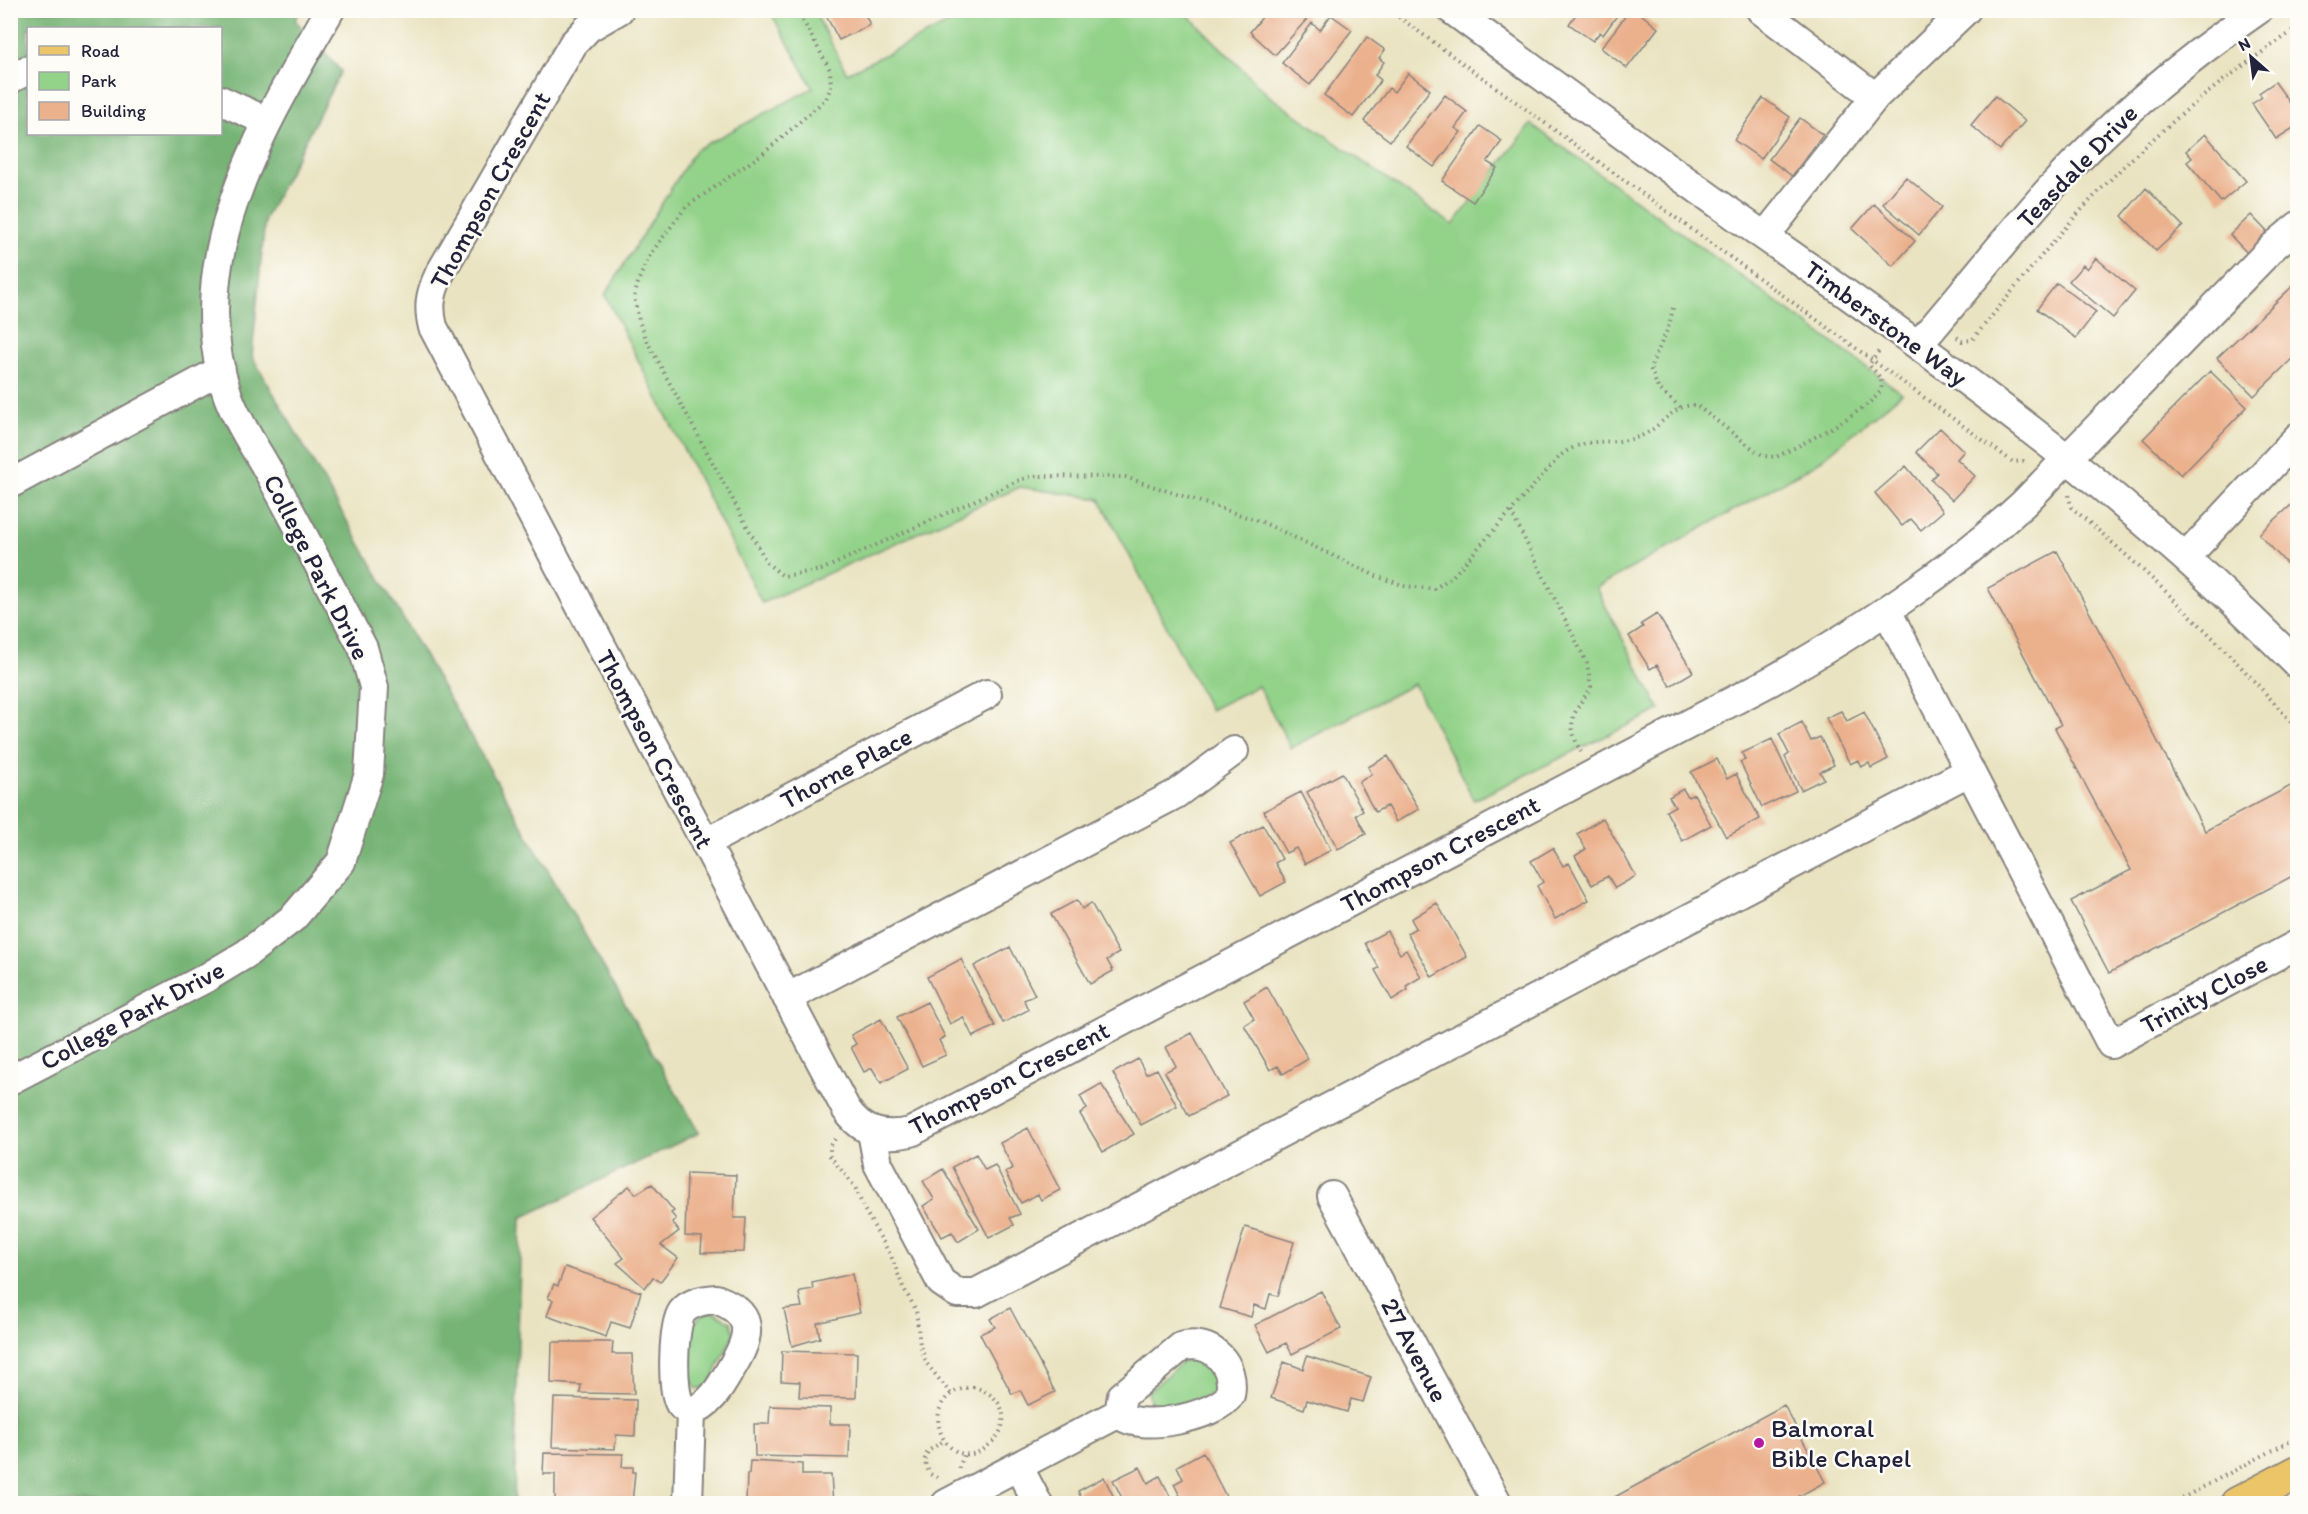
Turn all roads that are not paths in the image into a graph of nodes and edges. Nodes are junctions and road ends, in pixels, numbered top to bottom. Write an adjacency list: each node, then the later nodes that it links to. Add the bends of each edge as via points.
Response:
1 (330, 10): 11 (street, College Park Drive)
2 (619, 10): 25 (street, Thompson Crescent, via 588,28 573,44 439,275 429,311 441,344)
3 (1452, 10): 13 (street, Timberstone Way)
4 (1761, 10): 9 (street)
5 (1966, 10): 9 (street)
6 (2258, 10): 14 (street, Teasdale Drive, via 2159,84 2098,139 2051,188)
7 (27, 70): 8 (street)
8 (10, 79)
9 (1875, 97): 13 (street)
10 (222, 101): 11 (street)
11 (266, 121): 15 (street, College Park Drive, via 242,174 216,280 214,331)
12 (2298, 226): 17 (street, Thompson Crescent)
13 (1765, 236): 14 (street, Timberstone Way)
14 (1918, 345): 17 (street, Timberstone Way)
15 (221, 370): 18 (street); 28 (street, College Park Drive, via 229,398 363,648 374,687 369,774 341,862 292,918 246,954 206,978)
16 (2298, 437): 19 (street)
17 (2068, 457): 19 (street, Timberstone Way); 20 (street, Thompson Crescent, via 1992,532)
18 (10, 484)
19 (2186, 557): 21 (street, Timberstone Way)
20 (1887, 611): 24 (street); 29 (street, Thompson Crescent, via 1770,681 911,1132)
21 (2298, 665)
22 (987, 694): 25 (street, Thorne Place)
23 (1234, 751): 27 (street, via 1176,794)
24 (1970, 771): 26 (street, Trinity Close, via 2111,1044); 29 (street, via 976,1293 957,1293 941,1282 878,1164)
25 (705, 843): 27 (street, Thompson Crescent)
26 (2296, 950)
27 (788, 998): 29 (street, Thompson Crescent, via 846,1109)
28 (10, 1080)
29 (872, 1132)
30 (1332, 1196): 39 (street, 27 Avenue)
31 (691, 1411): 37 (street)
32 (1119, 1413): 33 (street)
33 (1018, 1466): 36 (street); 38 (street)
34 (2298, 1472): 40 (main road)
35 (944, 1491): 36 (street)
36 (989, 1494)
37 (688, 1503)
38 (1038, 1503)
39 (1498, 1503)
40 (2237, 1503)

